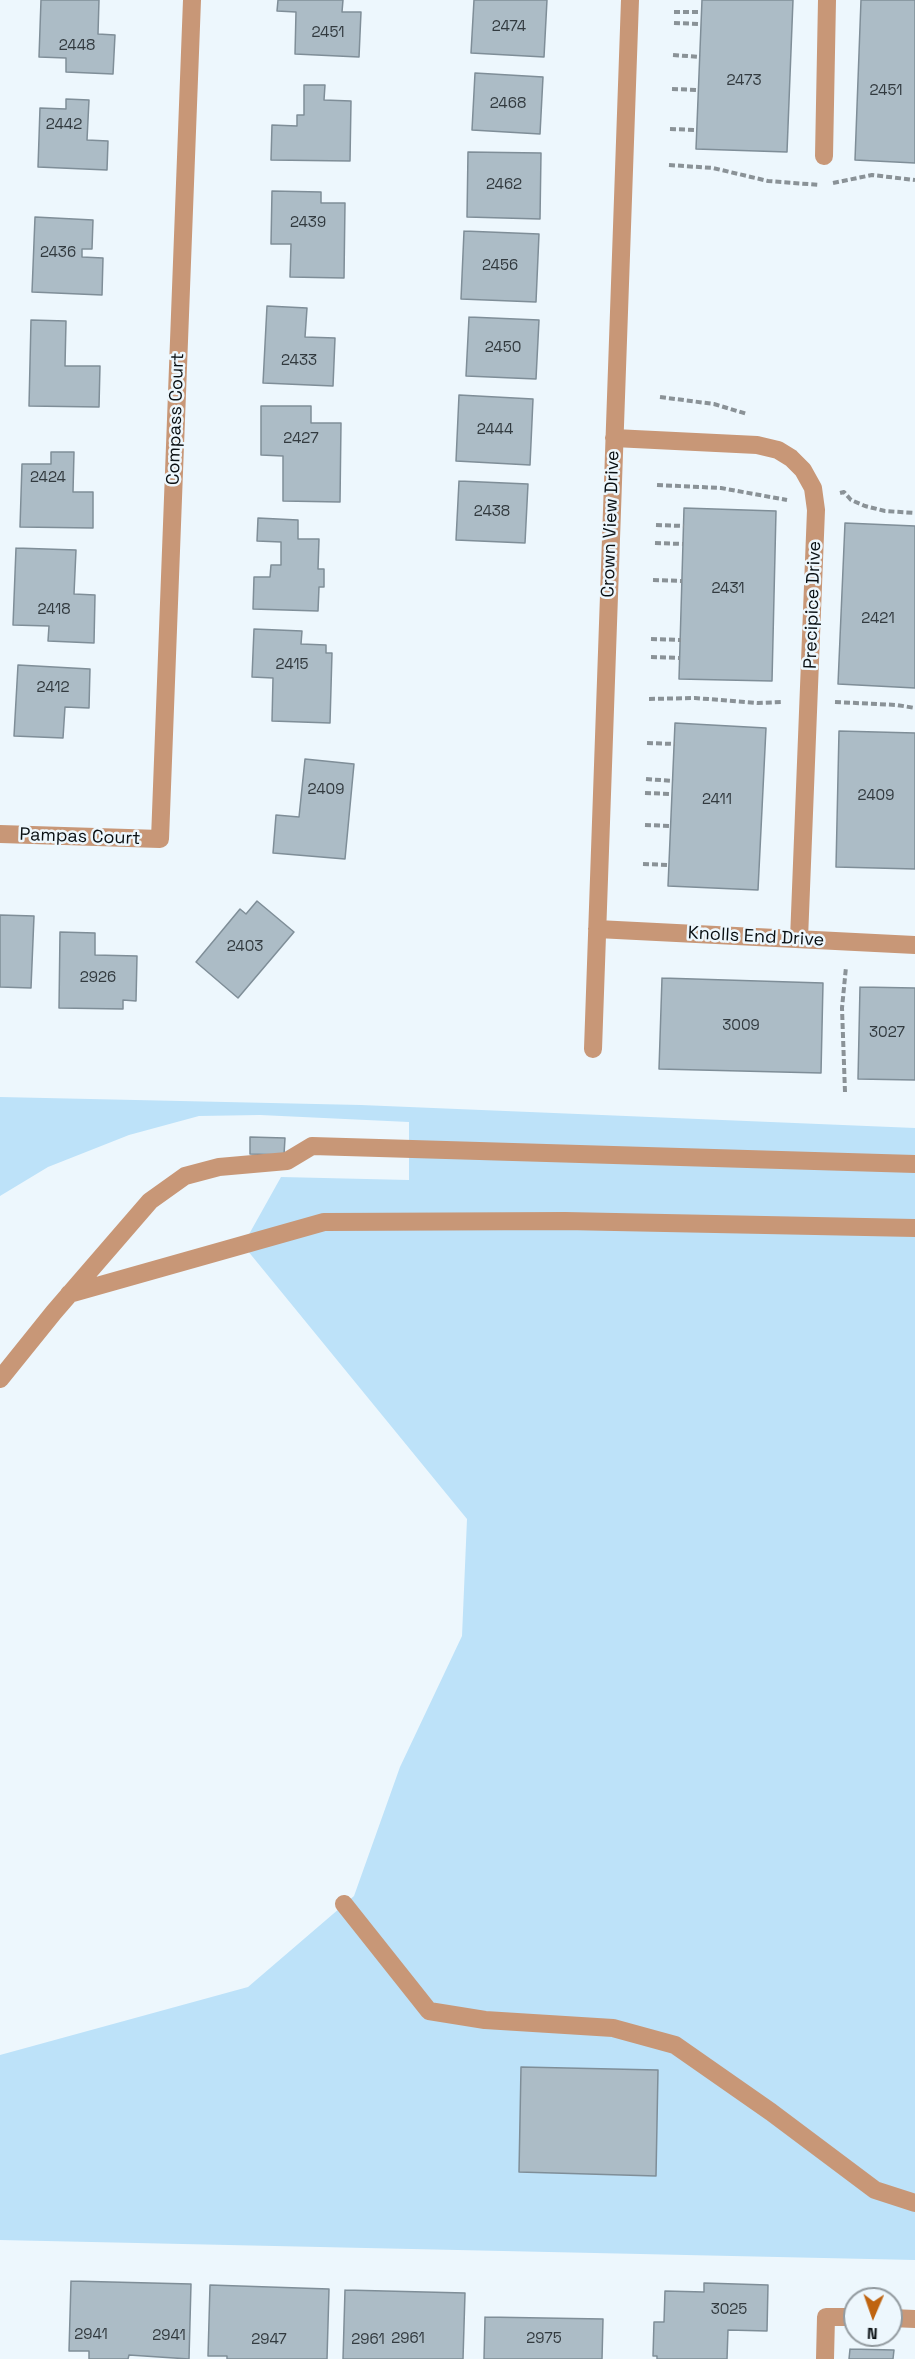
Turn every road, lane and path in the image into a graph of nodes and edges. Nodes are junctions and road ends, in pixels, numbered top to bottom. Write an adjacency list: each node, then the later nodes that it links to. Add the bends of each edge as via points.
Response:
1 (192, 0): 45 (street, Compass Court)
2 (630, 0): 17 (street, Crown View Drive)
3 (827, 0): 14 (street)
4 (674, 12): 5 (path)
5 (701, 12)
6 (674, 23): 7 (path)
7 (701, 24)
8 (673, 56): 9 (path)
9 (700, 57)
10 (672, 89): 11 (path)
11 (698, 90)
12 (670, 129): 13 (path)
13 (697, 129)
14 (824, 156)
15 (669, 165): 16 (path, via 713,168 806,185 872,176)
16 (915, 180)
17 (614, 438): 48 (street, Crown View Drive); 49 (street, Precipice Drive, via 757,445 778,450 803,470 813,488 816,517)
18 (657, 485): 20 (path, via 705,486)
19 (836, 493): 21 (path, via 844,492 865,506)
20 (794, 500)
21 (915, 513)
22 (656, 525): 23 (path)
23 (684, 526)
24 (655, 543): 25 (path)
25 (683, 544)
26 (653, 580): 27 (path)
27 (682, 581)
28 (651, 639): 29 (path)
29 (681, 640)
30 (651, 657): 31 (path)
31 (680, 658)
32 (649, 699): 33 (path)
33 (788, 702)
34 (831, 702): 35 (path)
35 (915, 708)
36 (647, 743): 37 (path)
37 (675, 744)
38 (646, 779): 39 (path)
39 (673, 781)
40 (645, 792): 41 (path)
41 (672, 794)
42 (645, 825): 43 (path)
43 (671, 826)
44 (0, 834): 45 (street, Pampas Court)
45 (160, 839)
46 (643, 864): 47 (path)
47 (669, 865)
48 (597, 929): 49 (street, Knolls End Drive); 52 (street, Crown View Drive)
49 (799, 939): 50 (street, Knolls End Drive)
50 (915, 945)
51 (846, 966): 53 (path, via 842,1008)
52 (593, 1049)
53 (845, 1092)
54 (915, 1164): 56 (street, via 312,1146 286,1161 219,1167 185,1176 150,1201)
55 (915, 1228): 56 (street, via 566,1221 324,1222)
56 (69, 1294): 57 (street)
57 (0, 1379)
58 (344, 1905): 59 (street, via 429,2011 613,2028 675,2045 875,2190)
59 (915, 2203)
60 (843, 2317): 61 (street, via 826,2317)
61 (825, 2359)

